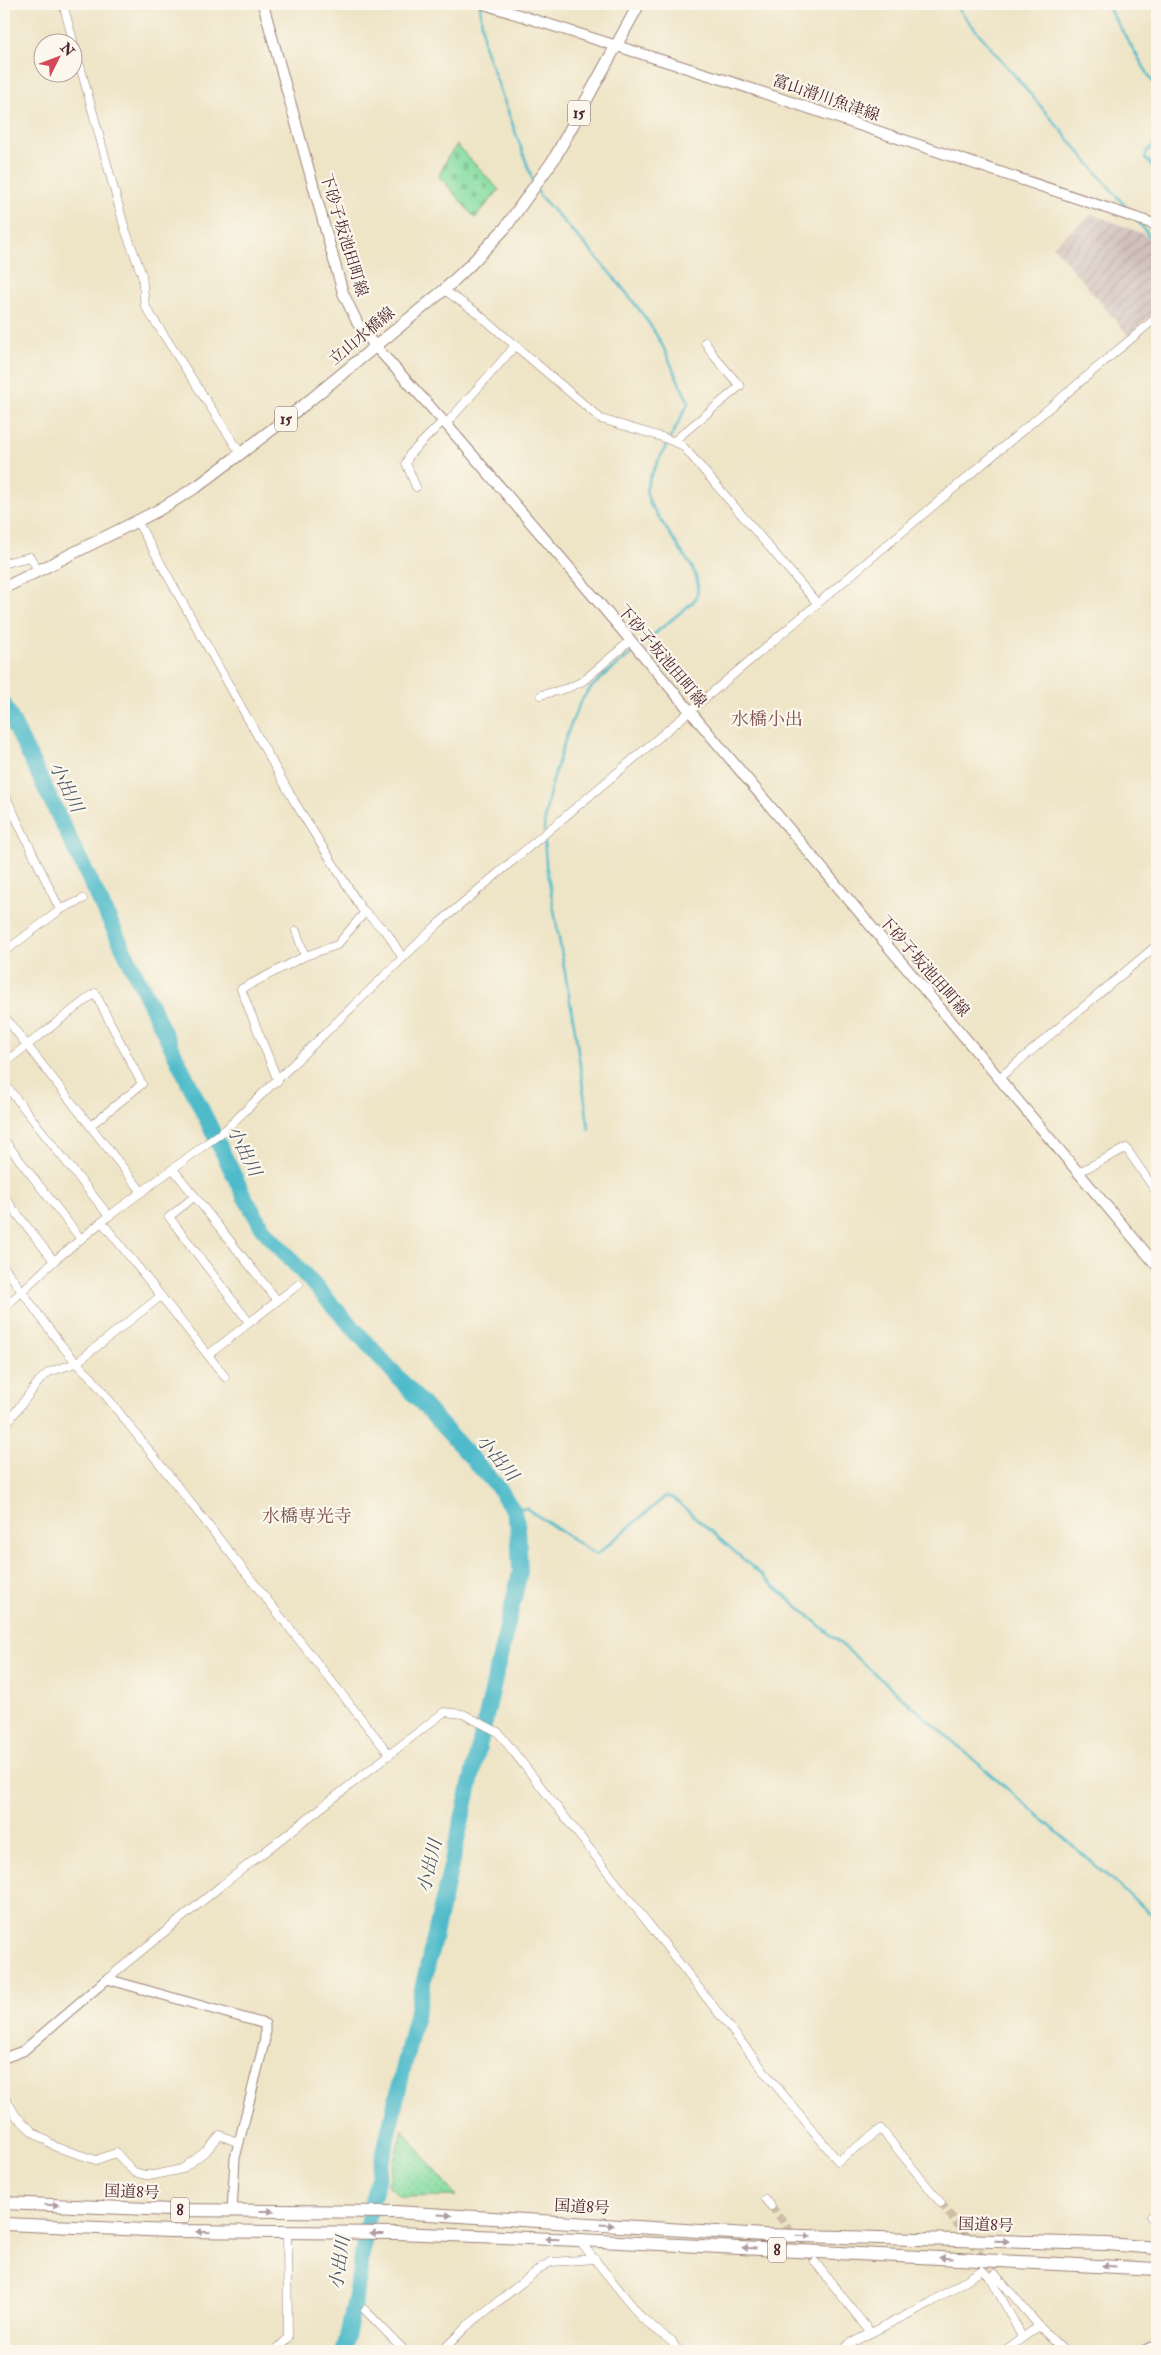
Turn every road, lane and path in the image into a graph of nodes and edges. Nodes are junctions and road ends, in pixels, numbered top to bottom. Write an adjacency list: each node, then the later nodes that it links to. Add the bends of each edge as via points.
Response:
1 (63, 4): 14 (street, via 125,229 142,275 145,306)
2 (262, 4): 11 (main road, 下砂子坂池田町線, via 342,292 358,324)
3 (486, 4): 5 (main road, 富山滑川魚津線)
4 (639, 4): 5 (main road, 立山水橋線 / 15)
5 (617, 46): 6 (main road, 富山滑川魚津線); 7 (main road, 立山水橋線 / 15, via 554,159 528,197 505,228)
6 (1157, 225)
7 (444, 290): 10 (street); 11 (main road, 立山水橋線 / 15)
8 (1157, 316): 20 (street)
9 (705, 342): 13 (street, via 740,386)
10 (516, 345): 12 (street); 13 (street, via 601,419)
11 (375, 346): 12 (main road, 下砂子坂池田町線); 14 (main road, 立山水橋線 / 15)
12 (444, 422): 15 (street, via 410,454 406,462); 21 (main road, 下砂子坂池田町線)
13 (674, 441): 20 (street, via 682,445)
14 (241, 454): 16 (main road, 立山水橋線 / 15, via 198,486)
15 (416, 487)
16 (137, 521): 18 (main road, 立山水橋線 / 15); 27 (street, via 290,793)
17 (4, 563): 18 (street, via 30,557)
18 (38, 570): 19 (main road, 立山水橋線 / 15)
19 (4, 588)
20 (816, 603): 23 (street)
21 (630, 641): 22 (street, via 583,681); 23 (main road, 下砂子坂池田町線)
22 (541, 695)
23 (689, 712): 32 (street); 36 (main road, 下砂子坂池田町線)
24 (4, 793): 26 (street)
25 (83, 899): 26 (street)
26 (60, 910): 30 (street)
27 (365, 912): 31 (street, via 337,945); 32 (street, via 388,934)
28 (296, 931): 31 (street)
29 (1157, 944): 36 (street)
30 (5, 949)
31 (305, 956): 37 (street, via 241,989)
32 (402, 957): 37 (street)
33 (4, 1016): 34 (street)
34 (26, 1045): 35 (street); 39 (street); 39 (street, via 95,993 142,1084)
35 (4, 1063)
36 (998, 1078): 42 (main road, 下砂子坂池田町線)
37 (278, 1080): 41 (street, via 225,1130)
38 (4, 1084): 47 (street)
39 (90, 1126): 43 (street)
40 (4, 1140): 49 (street)
41 (174, 1169): 43 (street); 45 (street)
42 (1079, 1172): 44 (street, via 1126,1148); 51 (main road, 下砂子坂池田町線)
43 (142, 1192): 47 (street)
44 (1157, 1193)
45 (195, 1196): 56 (street); 58 (street, via 169,1218)
46 (4, 1197): 50 (street)
47 (109, 1216): 48 (street)
48 (102, 1222): 49 (street); 55 (street)
49 (81, 1239): 50 (street)
50 (54, 1260): 54 (street)
51 (1157, 1266)
52 (4, 1267): 54 (street)
53 (299, 1284): 56 (street)
54 (22, 1290): 57 (street); 60 (street)
55 (161, 1296): 59 (street); 60 (street)
56 (277, 1300): 58 (street)
57 (4, 1308)
58 (250, 1322): 59 (street)
59 (208, 1354): 61 (street)
60 (76, 1363): 62 (street, via 49,1372); 63 (street, via 91,1377)
61 (225, 1377)
62 (4, 1427)
63 (390, 1755): 64 (street); 70 (street, via 444,1712 463,1714 498,1732 838,2161 881,2130)
64 (107, 1979): 65 (street, via 23,2051); 67 (street, via 265,2024 265,2039)
65 (4, 2058)
66 (4, 2095): 67 (street, via 16,2116 56,2147 96,2160 116,2153 134,2172 145,2176 182,2169 206,2151 220,2135)
67 (239, 2143): 72 (street)
68 (765, 2199): 71 (street)
69 (4, 2203): 72 (highway, 国道8号 / 8, one-way to 72)
70 (941, 2204)
71 (771, 2206)
72 (232, 2211): 76 (highway, 国道8号 / 8, one-way to 76, via 396,2212 764,2235)
73 (4, 2224): 74 (highway, 国道8号 / 8, one-way to 73)
74 (287, 2232): 75 (highway, 国道8号 / 8, one-way to 74); 85 (street, via 288,2338)
75 (579, 2240): 77 (street); 79 (highway, 国道8号 / 8, one-way to 75)
76 (1157, 2248)
77 (595, 2259): 87 (street, via 546,2264 467,2326); 88 (street, via 642,2318 671,2341)
78 (815, 2262): 83 (street)
79 (1157, 2269)
80 (995, 2274): 82 (street)
81 (365, 2310): 86 (street)
82 (1039, 2326): 84 (street); 91 (street)
83 (870, 2332): 84 (street, via 930,2302 982,2270 992,2280); 89 (street)
84 (1022, 2337): 90 (street)
85 (275, 2351)
86 (405, 2351)
87 (442, 2351)
88 (678, 2351)
89 (842, 2351)
90 (1004, 2351)
91 (1064, 2351)

